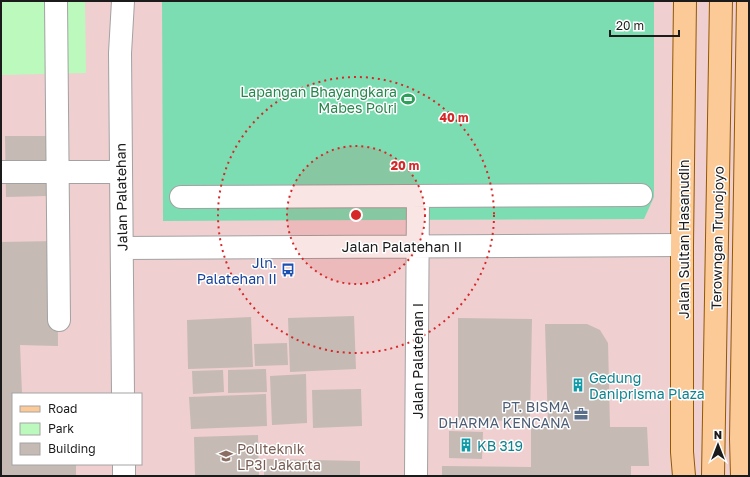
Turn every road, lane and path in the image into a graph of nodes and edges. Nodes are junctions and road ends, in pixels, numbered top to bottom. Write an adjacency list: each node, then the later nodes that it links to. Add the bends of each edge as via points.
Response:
1 (56, 1): 7 (street)
2 (123, 1): 8 (street, Jalan Palatehan, via 120,53)
3 (685, 1): 12 (main road, Jalan Sultan Hasanudin)
4 (721, 1): 22 (main road, Terowngan Trunojoyo)
5 (748, 1): 17 (main road, Terowngan Trunojoyo)
6 (1, 172): 7 (street)
7 (57, 172): 8 (street); 15 (street)
8 (120, 172): 14 (street, Jalan Palatehan)
9 (641, 195): 10 (street)
10 (418, 196): 11 (street); 13 (street, Jalan Palatehan I)
11 (181, 197)
12 (682, 245): 13 (street, Jalan Palatehan II); 21 (main road, Jalan Sultan Hasanudin)
13 (417, 246): 14 (street, Jalan Palatehan II); 20 (street, Jalan Palatehan I)
14 (122, 248): 16 (street, Jalan Palatehan)
15 (59, 320)
16 (123, 393)
17 (745, 449): 23 (main road, Terowngan Trunojoyo)
18 (124, 465): 19 (street)
19 (124, 476)
20 (416, 476)
21 (684, 476)
22 (713, 476)
23 (742, 476)

